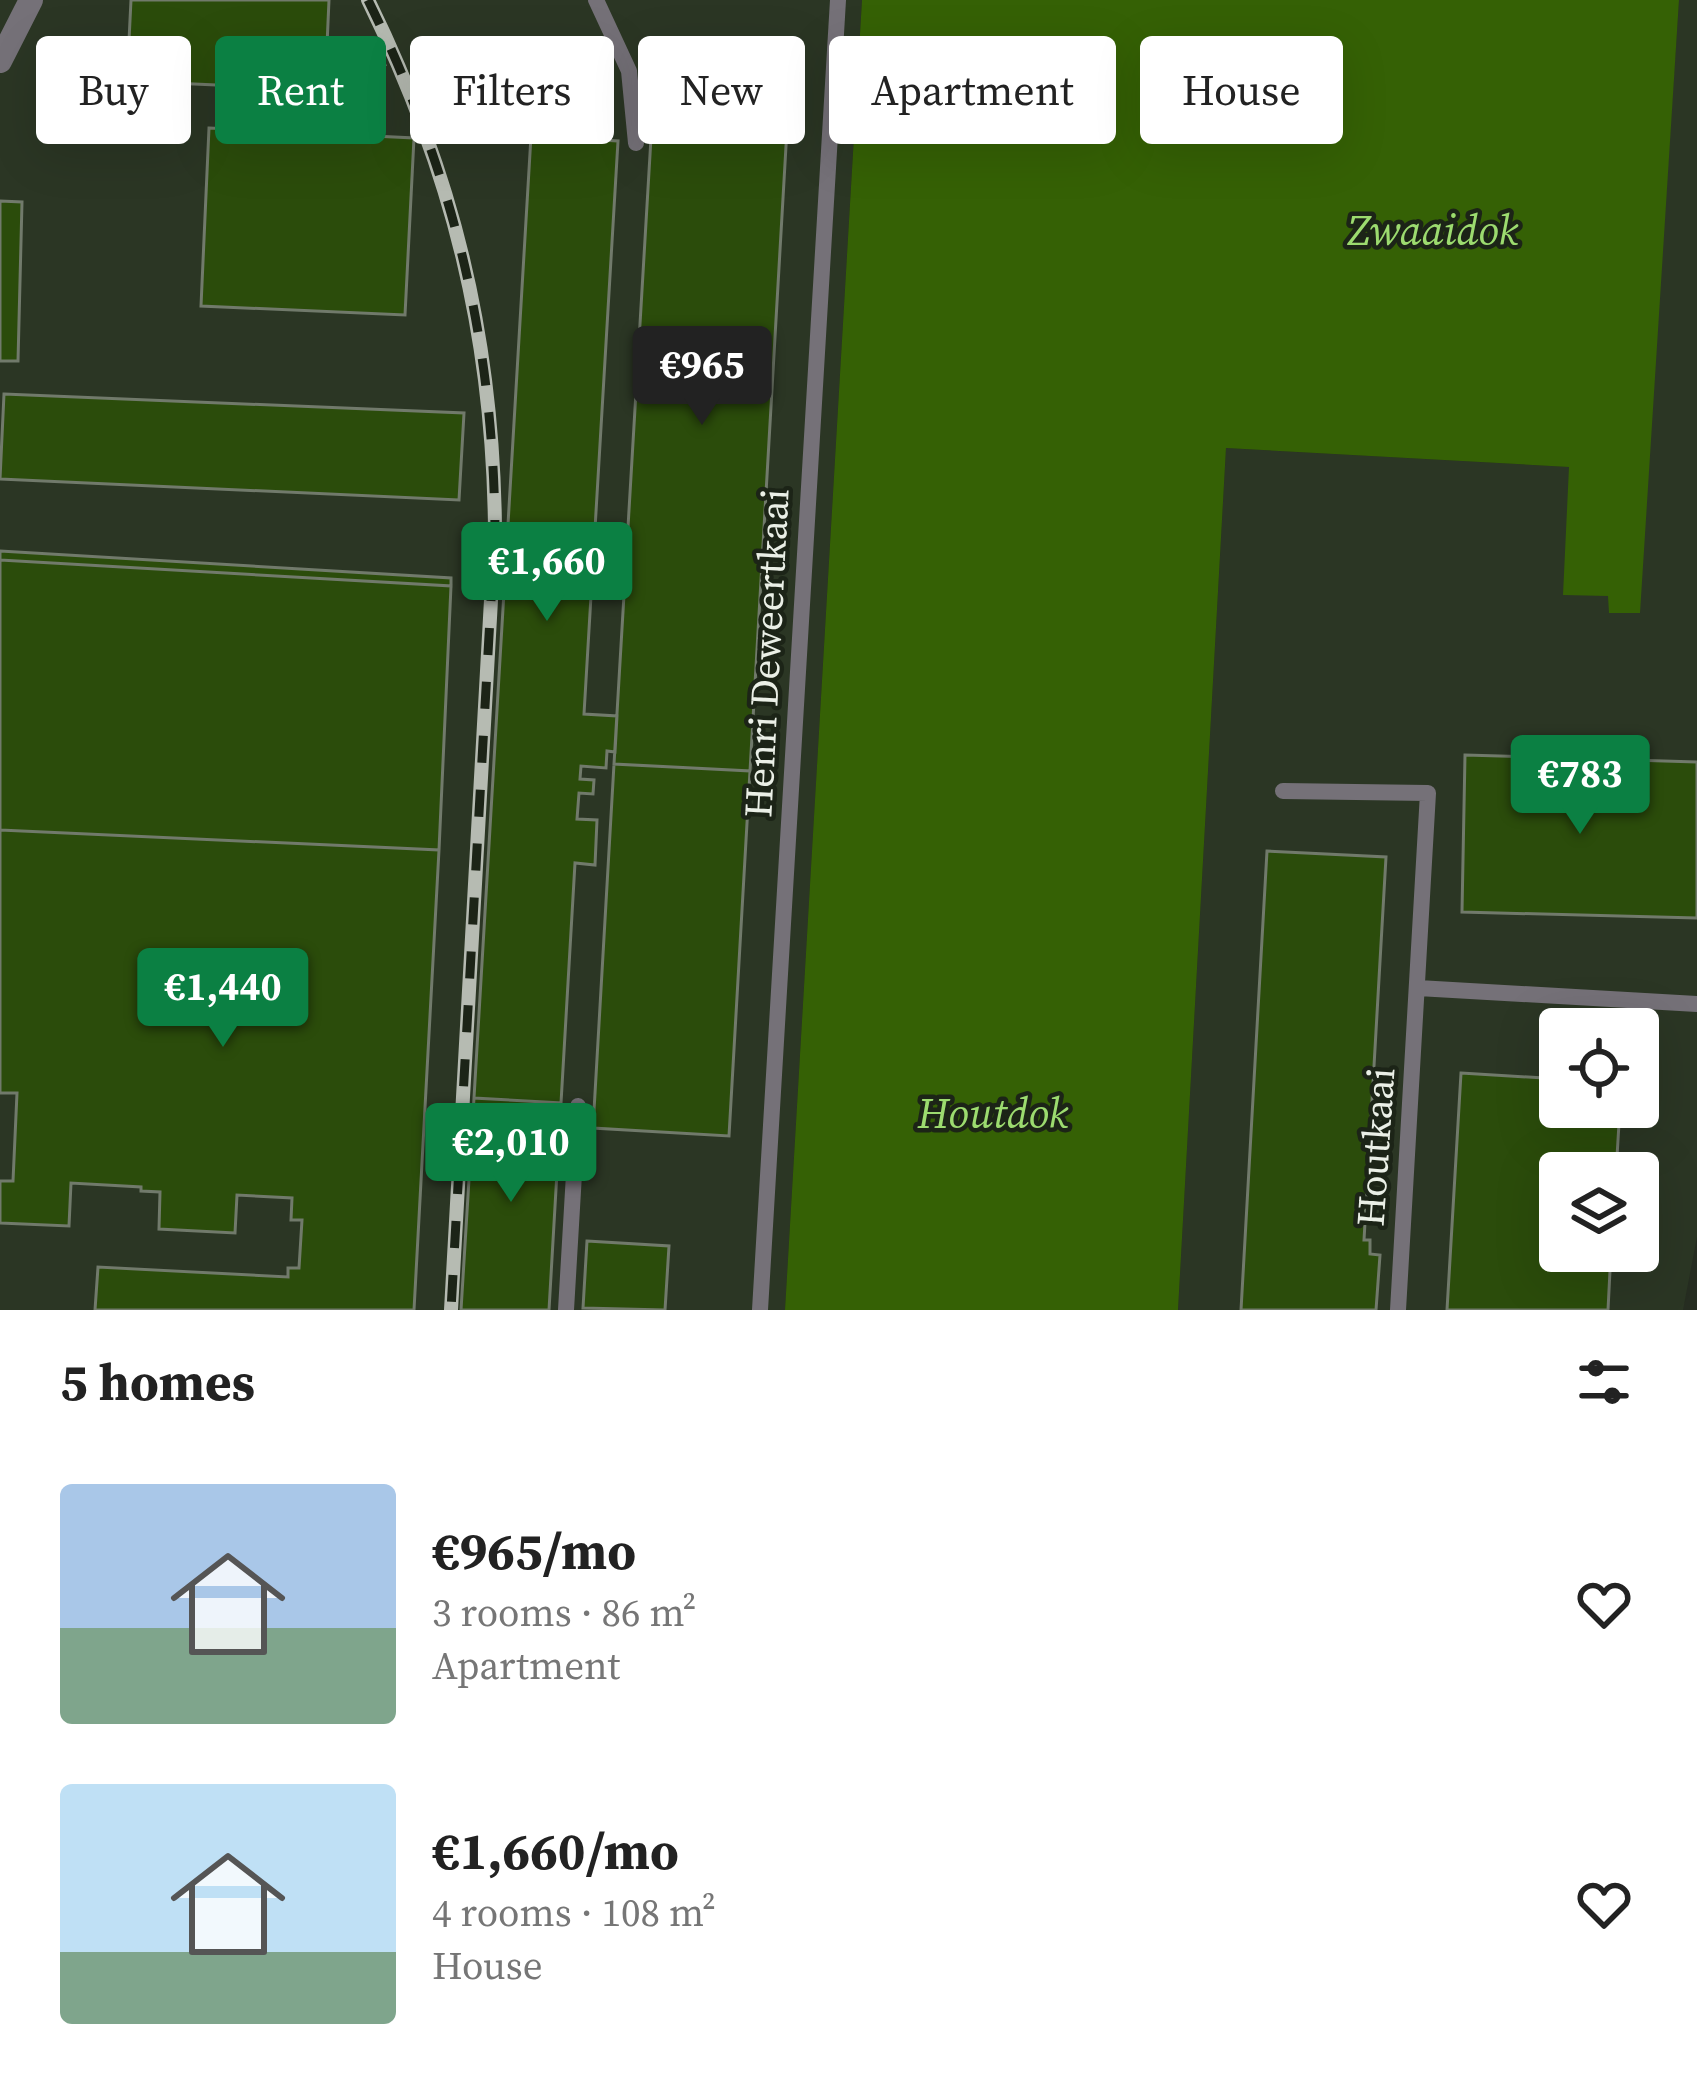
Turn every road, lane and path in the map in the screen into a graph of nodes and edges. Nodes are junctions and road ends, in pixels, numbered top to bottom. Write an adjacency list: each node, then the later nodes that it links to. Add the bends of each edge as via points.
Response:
1 (31, 0): 4 (street)
2 (596, 0): 5 (lane, via 629,71)
3 (838, 0): 11 (lane, Henri Deweertkaai)
4 (0, 62)
5 (636, 142)
6 (1283, 791): 7 (lane, Houtkaai, via 1428,793)
7 (1418, 988): 8 (lane); 12 (lane, Houtkaai)
8 (1697, 1004)
9 (578, 1106): 10 (lane)
10 (566, 1310)
11 (760, 1310)
12 (1398, 1310)

